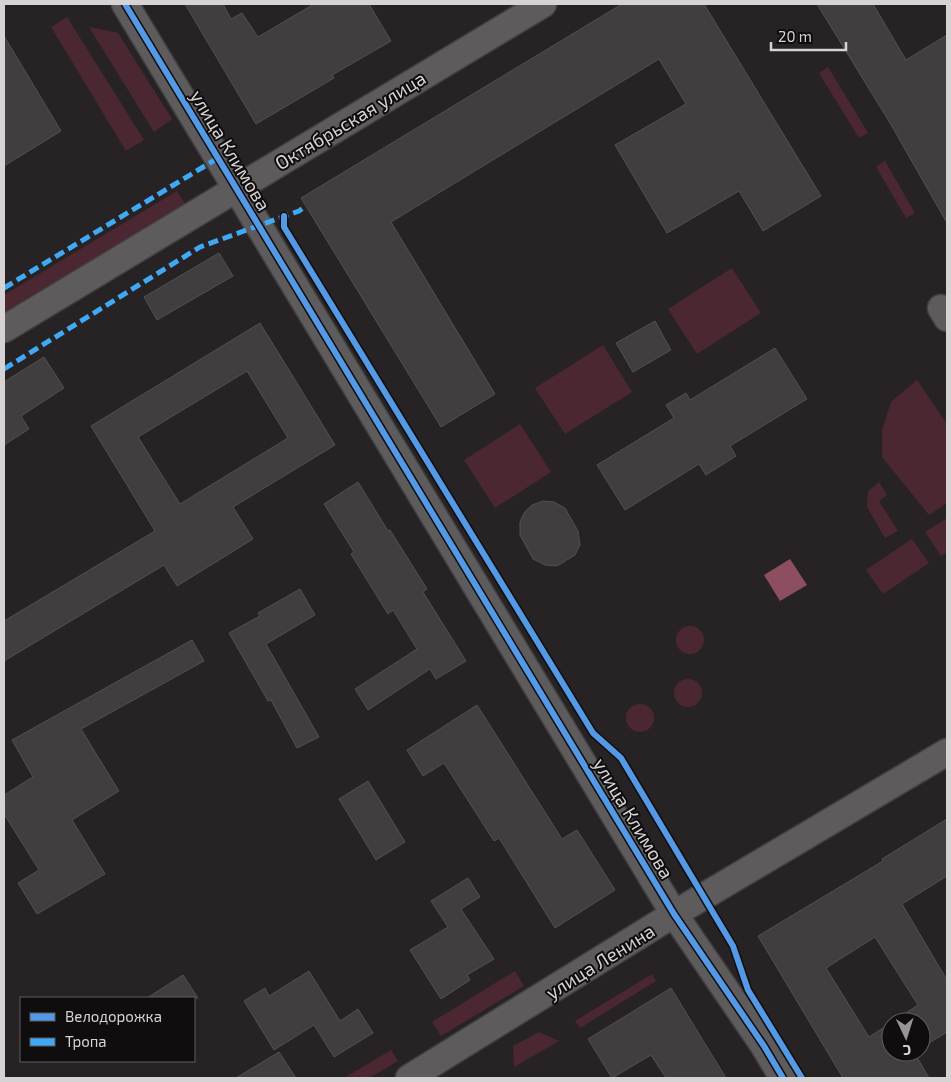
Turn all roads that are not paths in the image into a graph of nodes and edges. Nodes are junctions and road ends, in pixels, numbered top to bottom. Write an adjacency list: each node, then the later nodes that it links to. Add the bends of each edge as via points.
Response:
1 (125, 4): 3 (street, улица Климова)
2 (543, 4): 3 (street, Октябрьская улица)
3 (237, 189): 4 (street, Октябрьская улица); 6 (street, улица Климова)
4 (4, 329)
5 (947, 752): 6 (street, улица Ленина)
6 (674, 914): 7 (street, улица Ленина); 8 (street, улица Климова)
7 (409, 1078)
8 (783, 1078)

